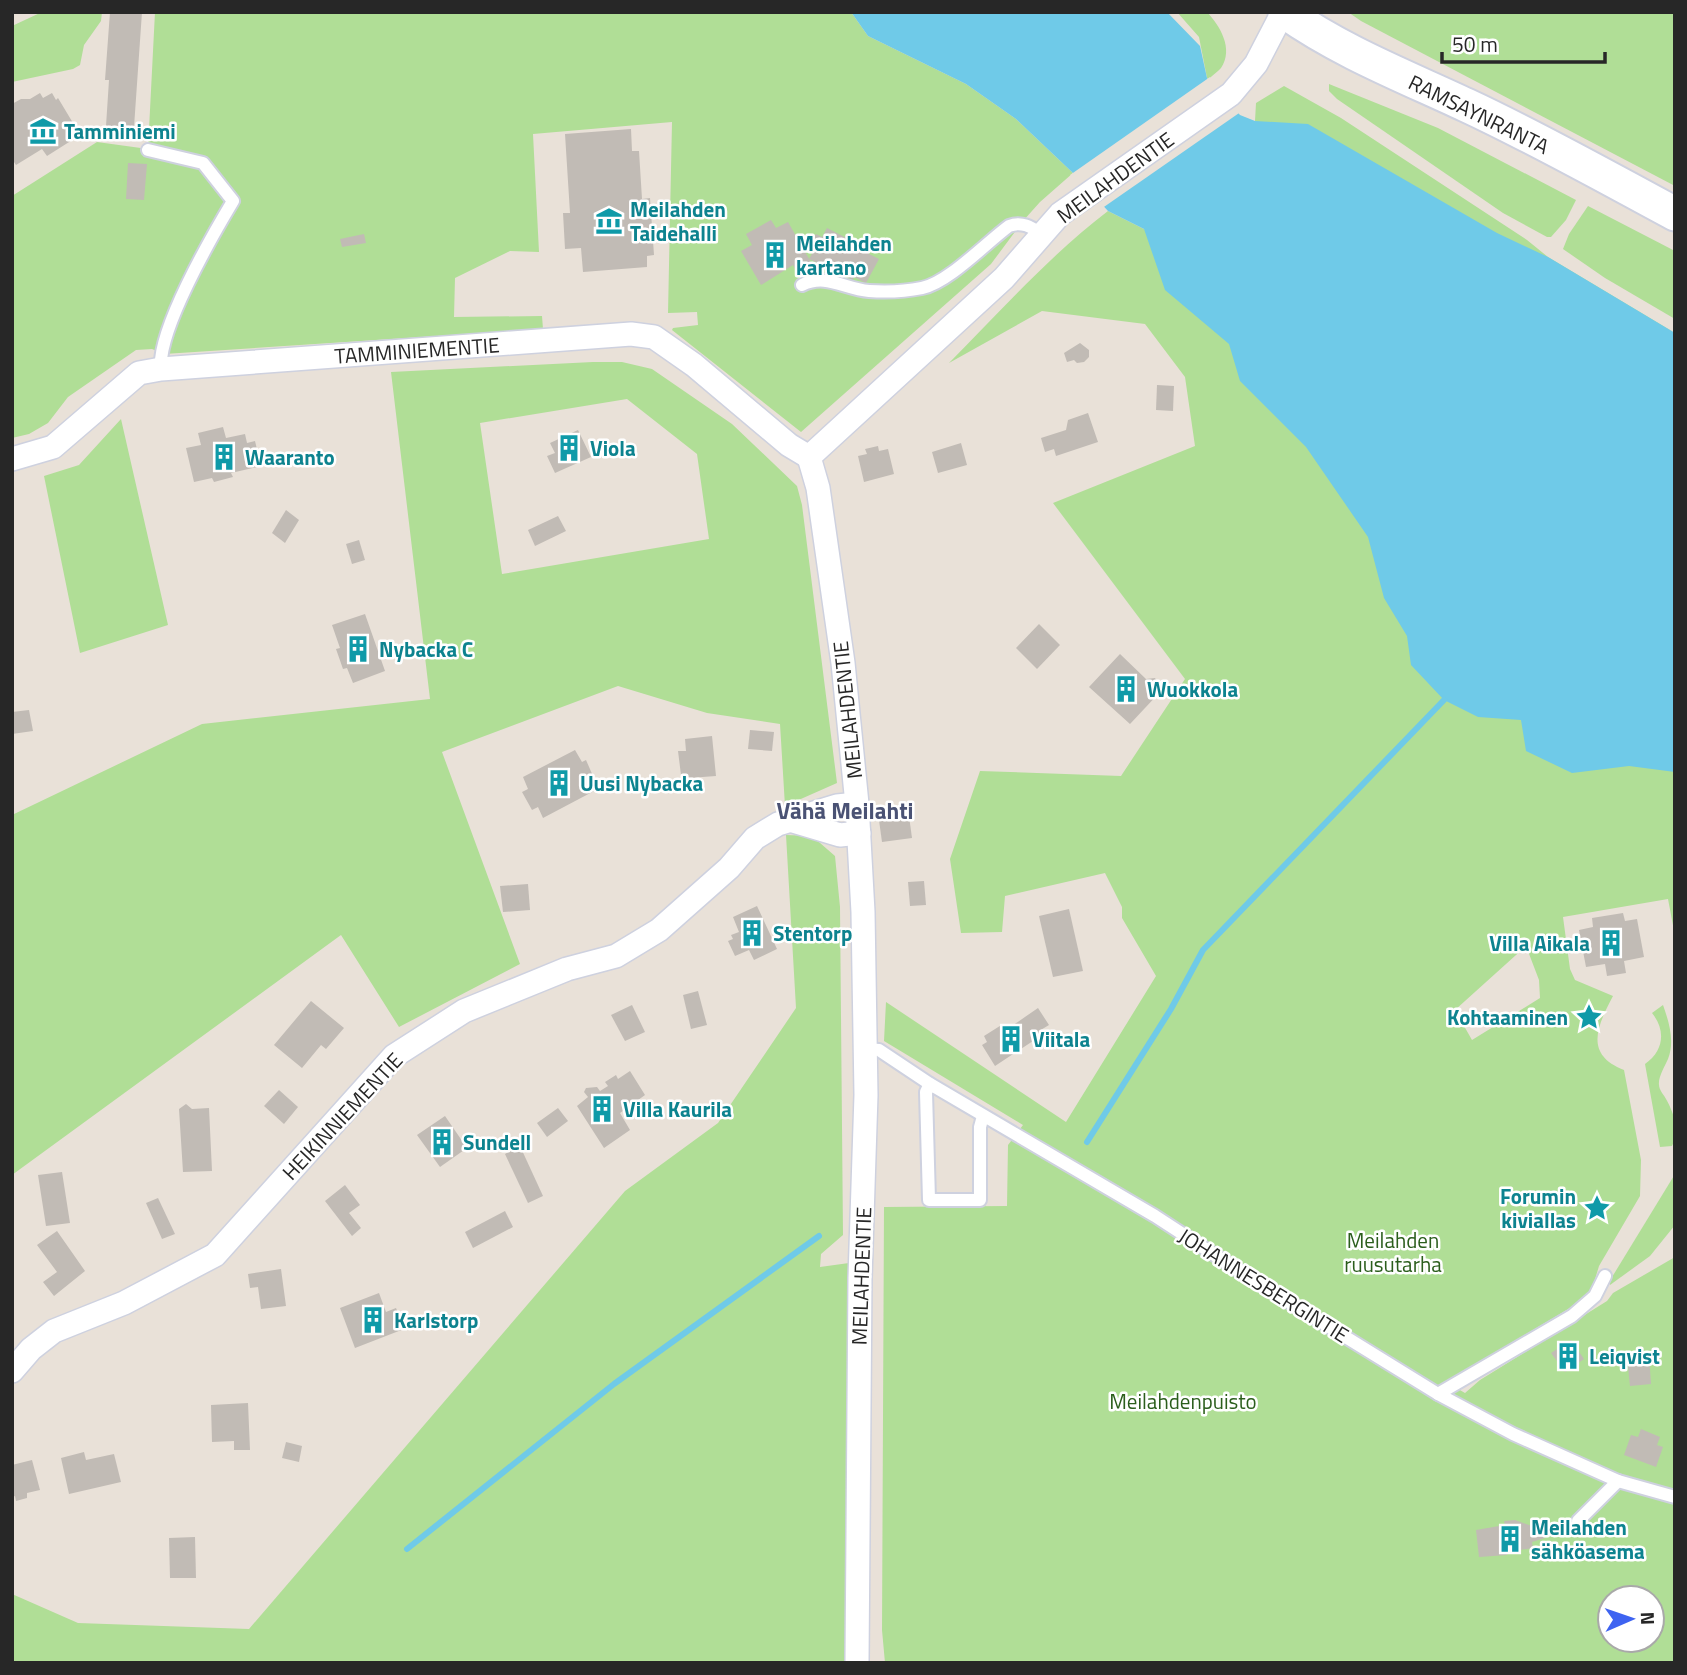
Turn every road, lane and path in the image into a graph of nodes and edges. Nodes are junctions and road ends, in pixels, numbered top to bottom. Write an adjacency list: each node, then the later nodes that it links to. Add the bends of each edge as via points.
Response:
1 (1284, 12): 3 (main road, RAMSAYNRANTA, via 1370,63 1466,105); 4 (street, MEILAHDENTIE, via 1256,64 1231,94 1081,198)
2 (148, 150): 6 (lane, via 202,163 233,201 192,274 166,336)
3 (1675, 214)
4 (1042, 234): 5 (lane, via 1028,225 1009,226 940,281 923,288 867,291 828,280); 7 (street, MEILAHDENTIE, via 1004,278)
5 (802, 285)
6 (161, 369): 7 (street, TAMMINIEMENTIE, via 631,334 654,337); 8 (street, TAMMINIEMENTIE, via 139,373 53,447)
7 (809, 457): 9 (street, MEILAHDENTIE, via 818,488 841,650)
8 (12, 459)
9 (857, 804): 10 (street, HEIKINNIEMENTIE); 11 (street, MEILAHDENTIE)
10 (793, 821): 11 (street, via 840,835); 16 (street, HEIKINNIEMENTIE, via 755,838 659,930 616,956 567,969 464,1011 394,1056 215,1255 124,1303 54,1331)
11 (859, 833): 12 (street, MEILAHDENTIE)
12 (866, 1049): 13 (lane, JOHANNESBERGINTIE, via 879,1050); 21 (street, MEILAHDENTIE)
13 (930, 1084): 14 (lane, JOHANNESBERGINTIE); 14 (lane, via 926,1091 929,1200 980,1200)
14 (983, 1116): 17 (lane, JOHANNESBERGINTIE, via 1155,1216)
15 (1605, 1276): 17 (lane, via 1595,1296 1572,1316)
16 (12, 1371)
17 (1438, 1394): 18 (lane, JOHANNESBERGINTIE)
18 (1618, 1481): 19 (lane, JOHANNESBERGINTIE); 20 (lane)
19 (1675, 1497)
20 (1578, 1521)
21 (857, 1663)

